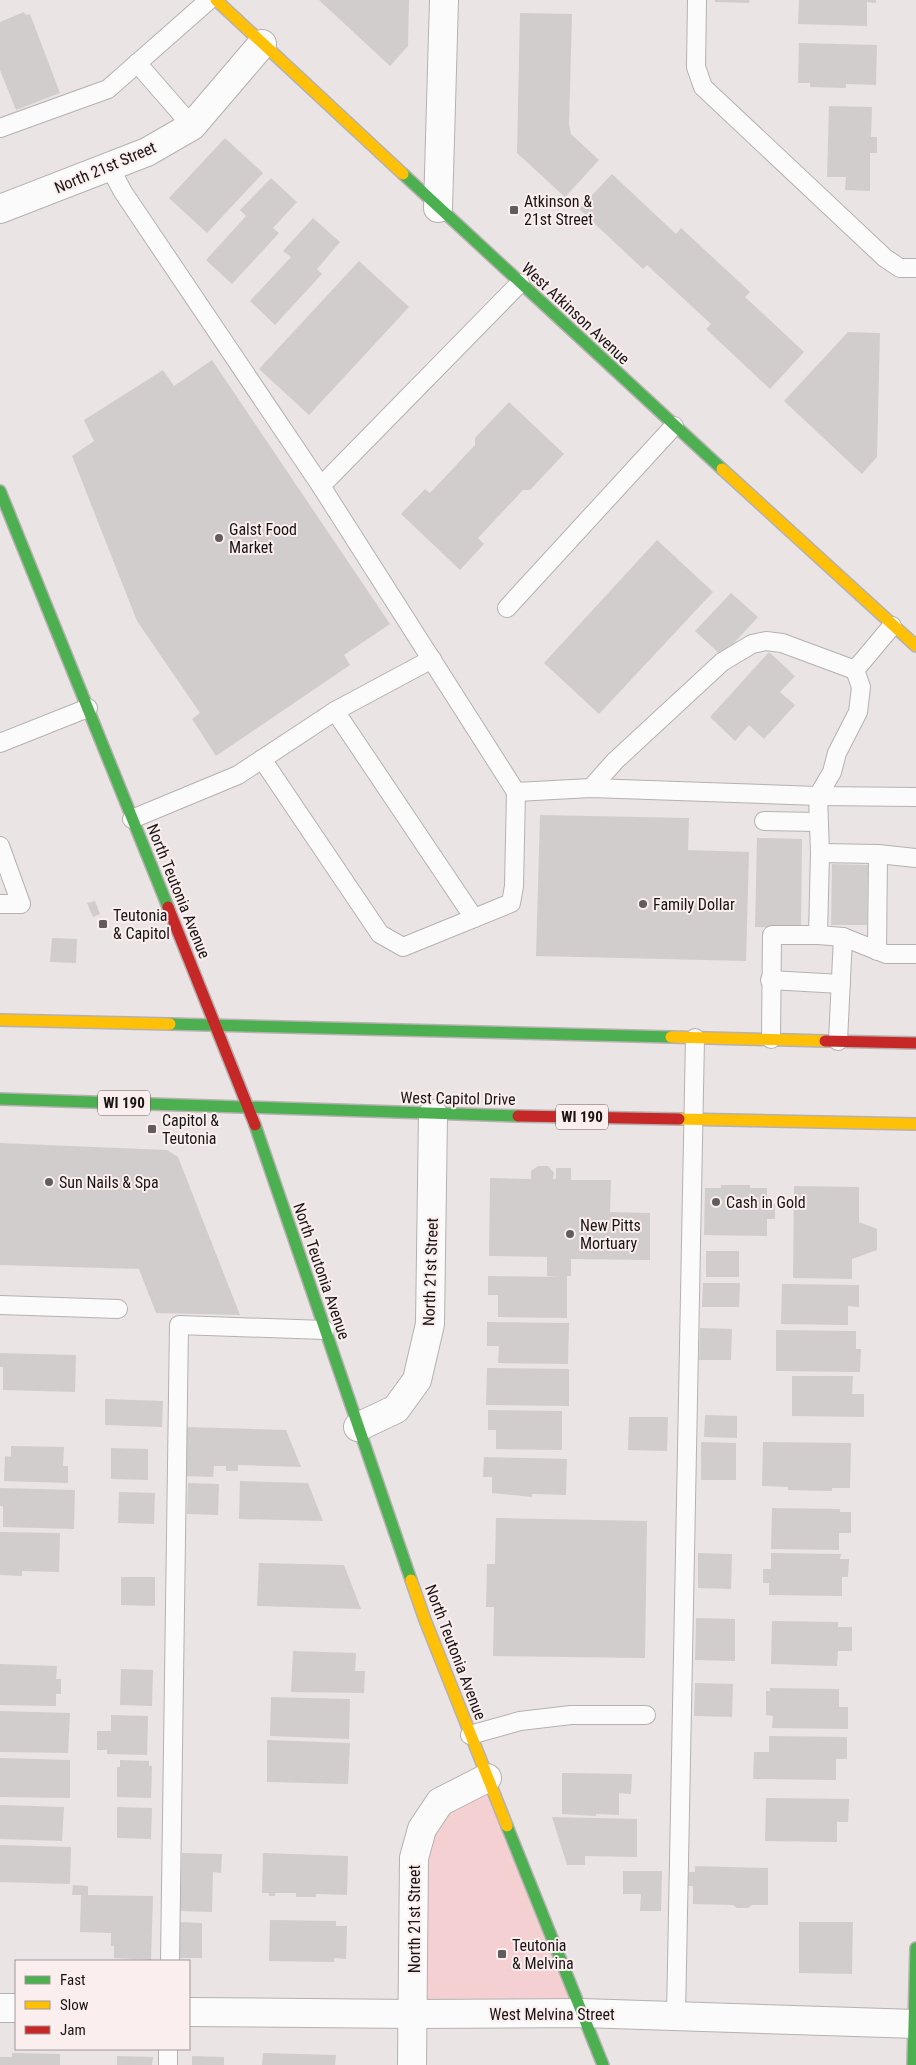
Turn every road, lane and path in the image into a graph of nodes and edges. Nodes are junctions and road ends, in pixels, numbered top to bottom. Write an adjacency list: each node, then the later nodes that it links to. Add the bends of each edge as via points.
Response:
1 (209, 0): 6 (lane)
2 (216, 0): 5 (main road, West Atkinson Avenue)
3 (444, 0): 11 (street)
4 (697, 0): 12 (lane, via 696,67 703,87 885,258 900,268)
5 (262, 44): 7 (street, North 21st Street); 11 (main road, West Atkinson Avenue)
6 (137, 63): 7 (lane); 8 (lane, via 108,89)
7 (192, 126): 9 (street, North 21st Street, via 146,152)
8 (0, 128)
9 (109, 166): 10 (street, North 21st Street); 15 (lane, via 123,192)
10 (1, 206)
11 (438, 208): 13 (main road, West Atkinson Avenue)
12 (916, 268)
13 (520, 283): 14 (main road, West Atkinson Avenue); 15 (lane)
14 (674, 426): 17 (lane); 18 (main road, West Atkinson Avenue)
15 (321, 486): 20 (lane)
16 (0, 491): 22 (main road, North Teutonia Avenue)
17 (507, 608)
18 (892, 626): 19 (main road, West Atkinson Avenue); 21 (lane)
19 (916, 646)
20 (432, 660): 23 (lane); 27 (lane)
21 (855, 670): 26 (lane, via 782,643 766,641 752,644 722,662 615,761); 28 (lane, via 861,687 858,712)
22 (88, 708): 24 (lane); 30 (main road, North Teutonia Avenue)
23 (335, 711): 25 (lane); 38 (lane)
24 (0, 743)
25 (262, 759): 30 (lane, via 238,775); 38 (lane, via 380,934 403,947)
26 (591, 788): 27 (lane); 28 (lane)
27 (516, 792): 38 (lane, via 511,903)
28 (818, 796): 29 (lane); 32 (lane)
29 (916, 797)
30 (132, 819): 46 (main road, North Teutonia Avenue)
31 (764, 821): 32 (lane)
32 (818, 822): 34 (lane)
33 (0, 846): 37 (lane, via 21,904)
34 (820, 853): 35 (lane); 39 (lane)
35 (878, 854): 36 (lane); 41 (lane)
36 (916, 858)
37 (0, 904)
38 (474, 918)
39 (818, 936): 40 (lane); 43 (lane, via 772,935)
40 (843, 937): 41 (lane); 44 (lane)
41 (877, 951): 42 (lane)
42 (916, 954)
43 (770, 980): 44 (lane); 48 (lane)
44 (841, 984): 49 (lane)
45 (0, 1020): 46 (main road)
46 (216, 1027): 47 (main road); 52 (main road, North Teutonia Avenue)
47 (695, 1038): 48 (main road); 54 (lane)
48 (771, 1040): 49 (main road)
49 (838, 1041): 50 (main road)
50 (916, 1042)
51 (0, 1099): 52 (main road, West Capitol Drive / WI 190)
52 (249, 1108): 53 (main road, West Capitol Drive / WI 190); 58 (main road, North Teutonia Avenue)
53 (433, 1114): 54 (main road, West Capitol Drive / WI 190); 59 (street, North 21st Street, via 430,1324 418,1380 396,1409)
54 (692, 1119): 55 (main road, West Capitol Drive / WI 190); 70 (lane)
55 (916, 1124)
56 (0, 1305): 57 (lane)
57 (118, 1309)
58 (325, 1330): 59 (main road, North Teutonia Avenue); 64 (lane, via 179,1325)
59 (358, 1427): 61 (main road, North Teutonia Avenue, via 425,1620)
60 (646, 1715): 61 (lane, via 572,1714 520,1721)
61 (470, 1735): 62 (main road, North Teutonia Avenue)
62 (487, 1778): 68 (main road, North Teutonia Avenue); 69 (street, North 21st Street, via 440,1802 422,1829 414,1858)
63 (916, 1948): 71 (main road)
64 (170, 1960)
65 (0, 2008): 66 (street)
66 (15, 2008)
67 (190, 2012): 69 (street, West Melvina Street)
68 (582, 2013): 69 (street, West Melvina Street); 70 (street, West Melvina Street); 75 (main road, North Teutonia Avenue)
69 (413, 2014): 74 (street, North 21st Street)
70 (676, 2016): 71 (street, West Melvina Street)
71 (915, 2024): 76 (main road)
72 (168, 2050): 73 (lane)
73 (168, 2065)
74 (412, 2065)
75 (603, 2065)
76 (913, 2065)

